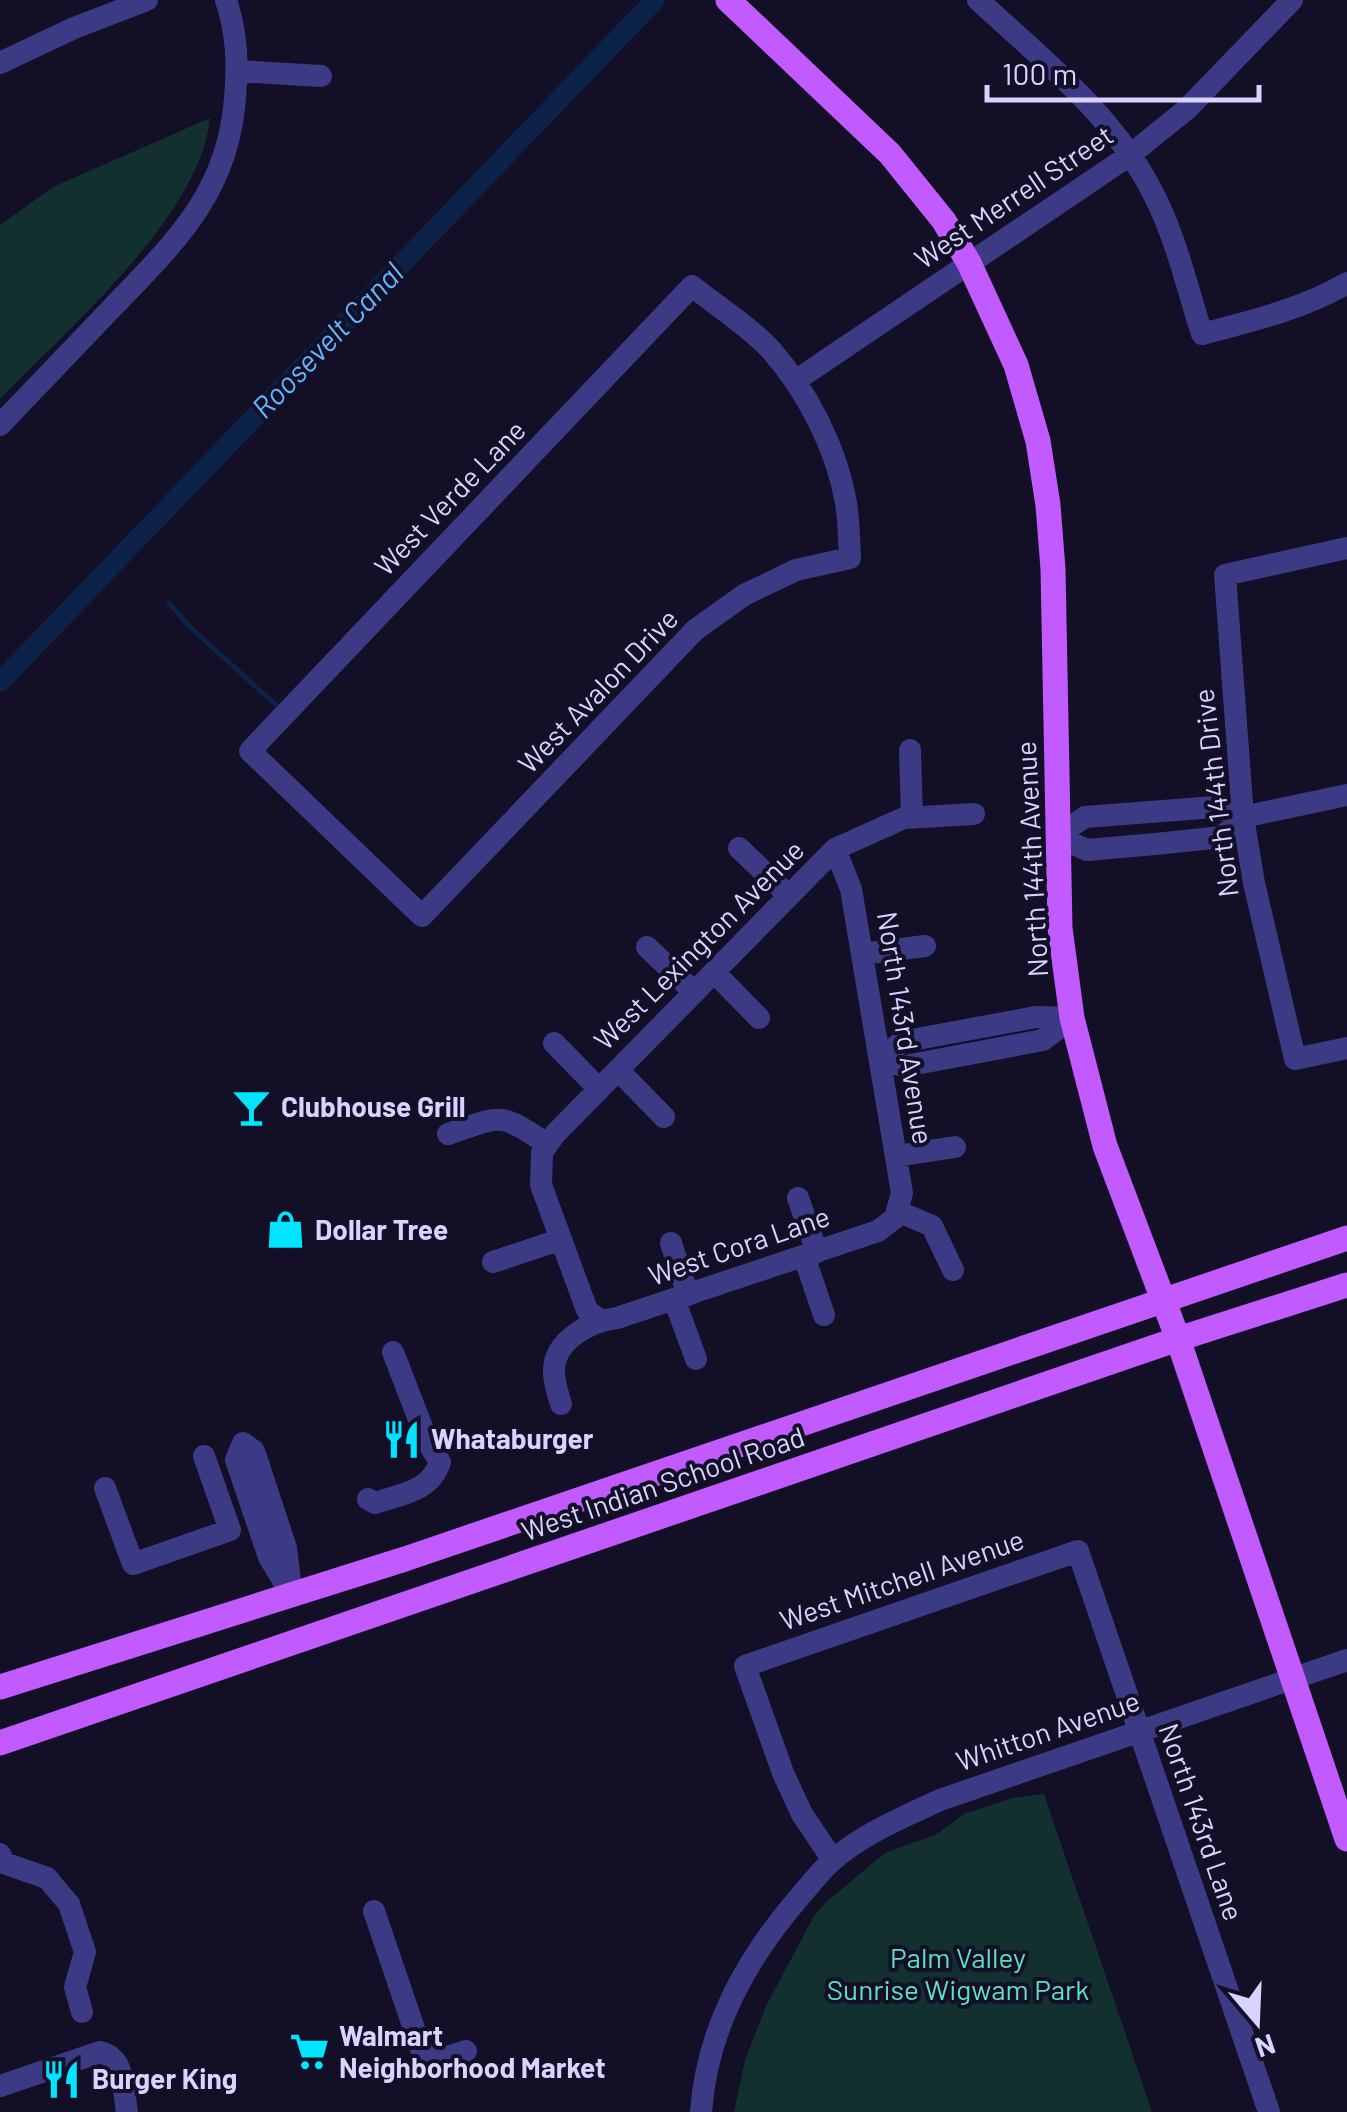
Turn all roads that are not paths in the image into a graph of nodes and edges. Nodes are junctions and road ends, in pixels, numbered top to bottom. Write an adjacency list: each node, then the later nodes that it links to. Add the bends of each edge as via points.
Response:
1 (147, 0): 6 (street)
2 (226, 0): 7 (street)
3 (728, 0): 10 (main road, North 144th Avenue, via 890,154)
4 (978, 0): 9 (street, via 1096,110)
5 (1292, 0): 9 (street, West Merrell Street, via 1187,110)
6 (0, 63)
7 (238, 71): 8 (street); 13 (street, via 233,128 206,199 180,237)
8 (321, 76)
9 (1130, 155): 10 (street, West Merrell Street); 11 (street, via 1174,242 1202,334)
10 (969, 263): 12 (street, West Merrell Street); 20 (main road, North 144th Avenue, via 1016,365 1040,457 1053,569)
11 (1347, 283)
12 (796, 382): 24 (street, West Avalon Drive, via 829,446 846,501 850,558 761,586 695,630); 24 (street, West Verde Lane, via 768,348 692,286 250,751)
13 (0, 425)
14 (1347, 548): 18 (street, North 144th Drive, via 1225,575)
15 (910, 750): 19 (street)
16 (1347, 795): 18 (street)
17 (974, 814): 19 (street, West Lexington Avenue)
18 (1243, 817): 20 (street, via 1214,807 1085,817); 20 (street, via 1222,837 1156,844 1087,850); 33 (street, North 144th Drive, via 1295,1059)
19 (912, 818): 22 (street, West Lexington Avenue)
20 (1057, 836): 31 (main road, North 144th Avenue)
21 (739, 848): 23 (street)
22 (835, 849): 23 (street, West Lexington Avenue); 27 (street, North 143rd Avenue, via 852,889)
23 (788, 896): 28 (street, West Lexington Avenue)
24 (422, 916)
25 (925, 946): 27 (street)
26 (647, 947): 29 (street)
27 (862, 954): 34 (street, North 143rd Avenue)
28 (714, 972): 29 (street, West Lexington Avenue); 30 (street)
29 (694, 992): 35 (street, West Lexington Avenue)
30 (760, 1018)
31 (1072, 1018): 34 (street, via 1043,1040 979,1040 905,1066); 52 (main road, North 144th Avenue, via 1104,1146)
32 (554, 1043): 36 (street)
33 (1347, 1048)
34 (880, 1061): 41 (street, North 143rd Avenue)
35 (618, 1070): 36 (street, West Lexington Avenue); 37 (street)
36 (599, 1089): 39 (street, West Lexington Avenue)
37 (664, 1117)
38 (448, 1134): 39 (street, via 500,1118)
39 (547, 1144): 45 (street, West Lexington Avenue, via 539,1173)
40 (955, 1146): 41 (street)
41 (896, 1156): 43 (street, North 143rd Avenue, via 902,1193)
42 (798, 1198): 47 (street)
43 (896, 1215): 47 (street, West Cora Lane, via 878,1231); 49 (street, via 932,1226)
44 (1347, 1238): 52 (main road, West Indian School Road)
45 (559, 1240): 48 (street); 54 (street, via 587,1310)
46 (670, 1243): 51 (street)
47 (810, 1254): 51 (street, West Cora Lane); 53 (street)
48 (493, 1262)
49 (953, 1270)
50 (1347, 1285): 55 (main road, West Indian School Road)
51 (682, 1297): 54 (street, West Cora Lane); 57 (street)
52 (1161, 1299): 55 (main road, North 144th Avenue); 63 (main road, West Indian School Road)
53 (824, 1316)
54 (599, 1320): 58 (street, via 570,1338 555,1358)
55 (1178, 1340): 64 (main road, West Indian School Road); 66 (main road, North 144th Avenue)
56 (394, 1352): 61 (street, via 440,1462 436,1478 422,1487 376,1503)
57 (696, 1359)
58 (561, 1404)
59 (204, 1456): 60 (street, via 230,1530 133,1564)
60 (105, 1488)
61 (368, 1499)
62 (1078, 1551): 68 (street, North 143rd Lane); 72 (street, West Mitchell Avenue, via 746,1666 783,1773)
63 (292, 1596): 63 (street, via 286,1548 254,1450 243,1443 236,1460 269,1556); 64 (main road); 67 (main road, West Indian School Road)
64 (307, 1638): 69 (main road, West Indian School Road)
65 (1347, 1660): 66 (street, Whitton Avenue)
66 (1291, 1679): 68 (street, Whitton Avenue); 70 (main road, North 144th Avenue)
67 (0, 1687)
68 (1139, 1732): 72 (street, Whitton Avenue, via 940,1800); 79 (street, North 143rd Lane)
69 (0, 1743)
70 (1347, 1840)
71 (0, 1854): 74 (street, via 4,1862 55,1884 58,1908 83,1962 75,1987)
72 (833, 1860): 78 (street, Whitton Avenue, via 776,1924 732,1990 708,2060)
73 (374, 1911): 75 (street, via 420,2049 434,2061)
74 (82, 2012)
75 (466, 2050)
76 (0, 2086): 77 (street, via 100,2052 120,2068)
77 (128, 2112)
78 (701, 2112)
79 (1269, 2112)

